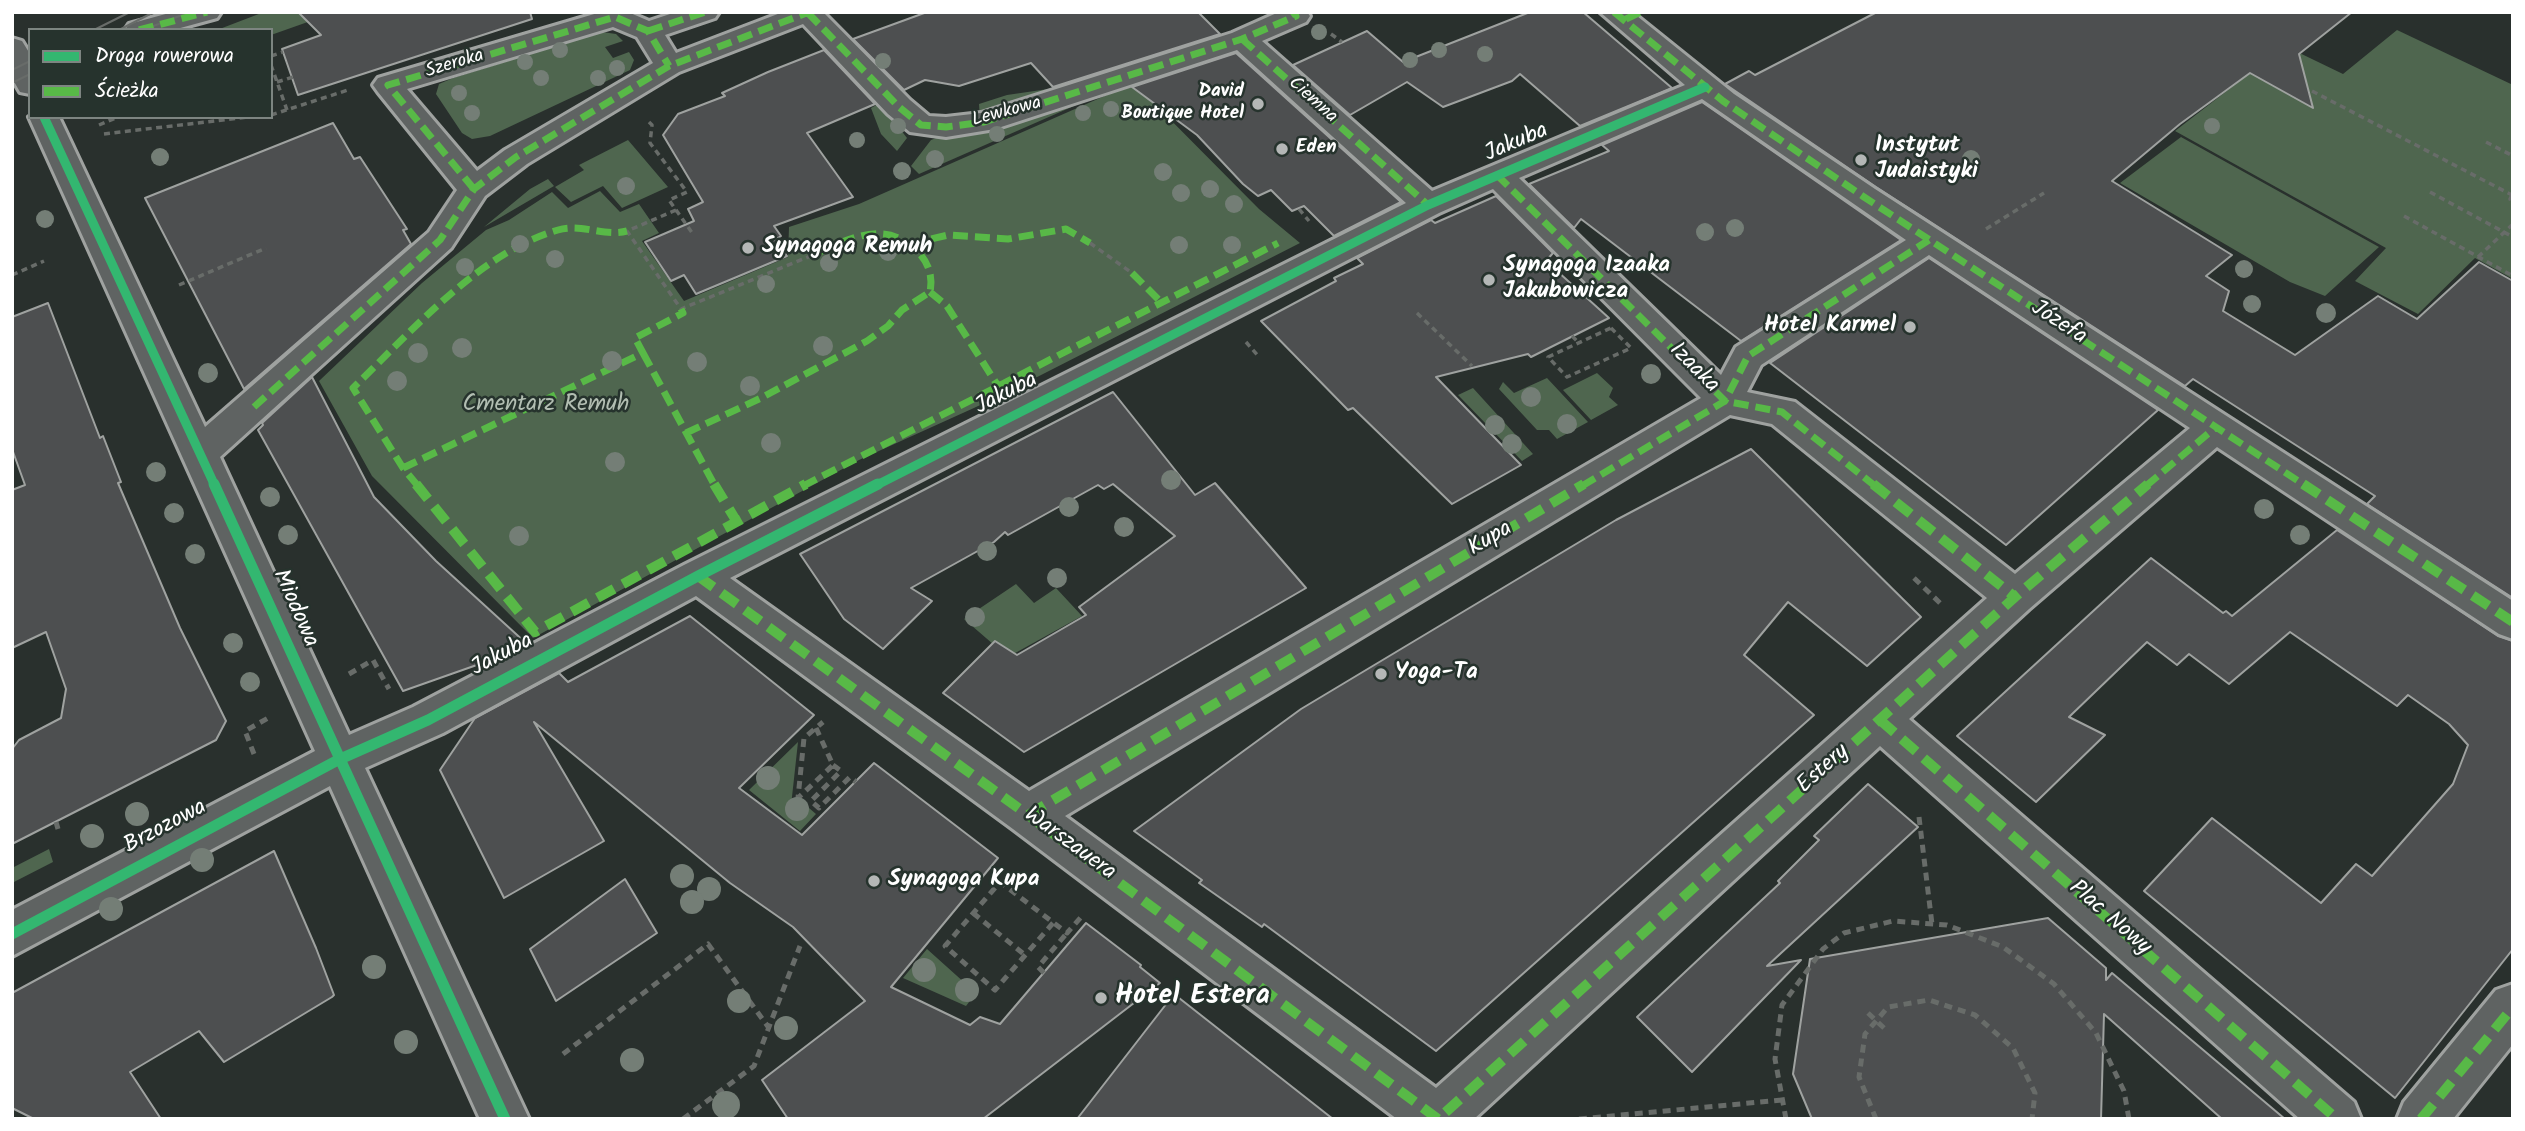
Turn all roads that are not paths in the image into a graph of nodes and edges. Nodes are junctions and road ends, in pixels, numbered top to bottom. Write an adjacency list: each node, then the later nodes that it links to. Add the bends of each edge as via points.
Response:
1 (142, 12): 7 (street)
2 (207, 12): 8 (street)
3 (705, 12): 9 (street)
4 (1293, 12): 10 (street, via 1296,16)
5 (809, 13): 10 (street, Lewkowa, via 920,125 946,127 984,122); 11 (street)
6 (1627, 15): 12 (street, Józefa)
7 (111, 28)
8 (147, 28)
9 (648, 31): 11 (street); 15 (street, Szeroka, via 615,17 388,85)
10 (1242, 39): 16 (street, Ciemna)
11 (669, 66): 15 (street, via 516,158)
12 (1704, 87): 14 (street, Jakuba); 17 (street, Józefa)
13 (45, 119): 20 (street, Miodowa)
14 (1497, 175): 16 (street, Jakuba); 18 (street, Izaaka)
15 (474, 189): 20 (street, via 440,240)
16 (1428, 205): 21 (street, Jakuba)
17 (1929, 240): 18 (street, via 1748,356); 19 (street, Józefa)
18 (1724, 401): 22 (street, Izaaka, via 1782,412); 26 (street, Kupa)
19 (2216, 427): 22 (street, Estery); 23 (street, Józefa)
20 (201, 452): 25 (street, Miodowa)
21 (698, 576): 25 (street, Jakuba, via 428,720); 26 (street, Warszauera)
22 (2015, 597): 24 (street, Estery)
23 (2513, 621)
24 (1880, 720): 30 (street, Estery); 31 (street, Plac Nowy)
25 (338, 760): 27 (street, Brzozowa); 29 (street, Miodowa)
26 (1028, 815): 30 (street, Warszauera)
27 (12, 934)
28 (2513, 1007): 32 (street)
29 (505, 1119)
30 (1438, 1119)
31 (2337, 1119)
32 (2421, 1119)

